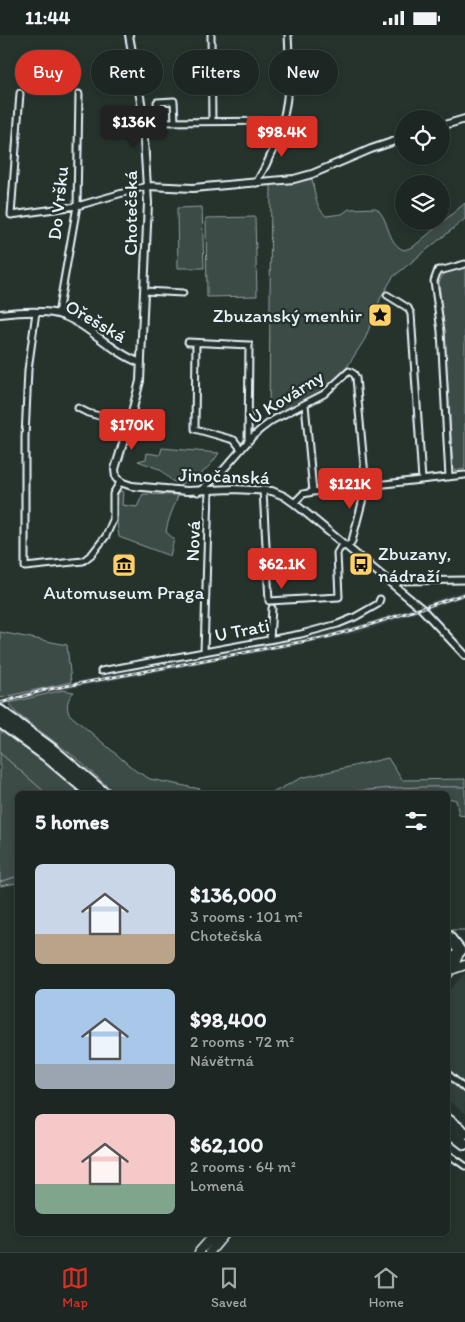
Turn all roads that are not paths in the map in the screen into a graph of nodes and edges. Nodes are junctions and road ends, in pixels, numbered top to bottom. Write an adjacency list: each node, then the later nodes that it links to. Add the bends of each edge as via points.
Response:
1 (129, 35): 13 (street, Chotečská, via 142,108)
2 (211, 35): 7 (street)
3 (288, 35): 8 (street, via 290,65)
4 (20, 95): 14 (street, via 10,215)
5 (79, 95): 14 (street, Do Vršku)
6 (465, 119): 10 (street)
7 (212, 121): 8 (street); 9 (street)
8 (284, 121): 12 (street, via 274,150)
9 (175, 122): 9 (street, via 174,101 157,102 158,122)
10 (450, 123)
11 (395, 141): 12 (street, via 302,177)
12 (256, 183): 13 (street, via 186,188)
13 (147, 186): 14 (street); 16 (street, Chotečská)
14 (77, 206): 21 (street, Do Vršku)
15 (465, 264): 31 (street, via 438,269 434,281 441,331)
16 (144, 291): 17 (street); 24 (street, Chotečská)
17 (183, 293)
18 (387, 295): 32 (street, via 408,308 411,314)
19 (36, 312): 20 (street, Ořešská); 21 (street, Ořešská); 33 (street, via 28,370 25,567 83,561 92,554 113,520 113,494)
20 (2, 314)
21 (58, 314): 24 (street, Ořešská)
22 (188, 342): 23 (street)
23 (196, 343): 28 (street, via 249,345); 29 (street, via 195,429 234,440)
24 (141, 363): 27 (street, Chotečská)
25 (305, 404): 28 (street, U Kovárny, via 273,420); 34 (street, U Kovárny, via 324,394 349,371 354,374); 38 (street)
26 (78, 408): 27 (street)
27 (129, 424): 33 (street, Chotečská, via 115,469)
28 (248, 442): 29 (street, U Kovárny)
29 (241, 449): 37 (street, U Kovárny, via 218,476)
30 (465, 475): 31 (street)
31 (449, 477): 32 (street)
32 (422, 480): 34 (street)
33 (120, 482): 37 (street, Jinočanská)
34 (366, 487): 38 (street); 40 (street, via 352,541)
35 (263, 490): 36 (street, Jinočanská); 39 (street, Jinočanská, via 280,493); 40 (street, via 269,601 339,597 337,553)
36 (209, 491): 37 (street, Jinočanská); 46 (street, Nová)
37 (198, 492)
38 (313, 493): 39 (street, via 303,494)
39 (294, 503): 40 (street, Jinočanská)
40 (346, 545): 42 (street, Jinočanská)
41 (465, 580): 42 (street, via 401,581)
42 (395, 585): 47 (street, Jinočanská)
43 (380, 599): 45 (street, U Trati, via 378,604 338,624)
44 (272, 608): 45 (street)
45 (270, 639): 46 (street, U Trati)
46 (204, 653): 48 (street, U Trati)
47 (465, 655)
48 (100, 671)
49 (2, 716): 50 (highway); 51 (highway, via 53,750)
50 (87, 791)
51 (101, 791)
52 (450, 938): 54 (highway)
53 (450, 944): 54 (highway)
54 (463, 953): 55 (main road); 57 (main road)
55 (450, 960)
56 (465, 965): 58 (main road)
57 (450, 971)
58 (450, 972)
59 (450, 1076): 60 (street)
60 (465, 1089)
61 (450, 1122): 63 (highway)
62 (450, 1133): 64 (highway)
63 (465, 1133)
64 (465, 1144)
65 (450, 1155): 66 (street)
66 (465, 1165)
67 (213, 1236): 69 (main road)
68 (224, 1236): 70 (main road)
69 (200, 1252)
70 (210, 1252)

